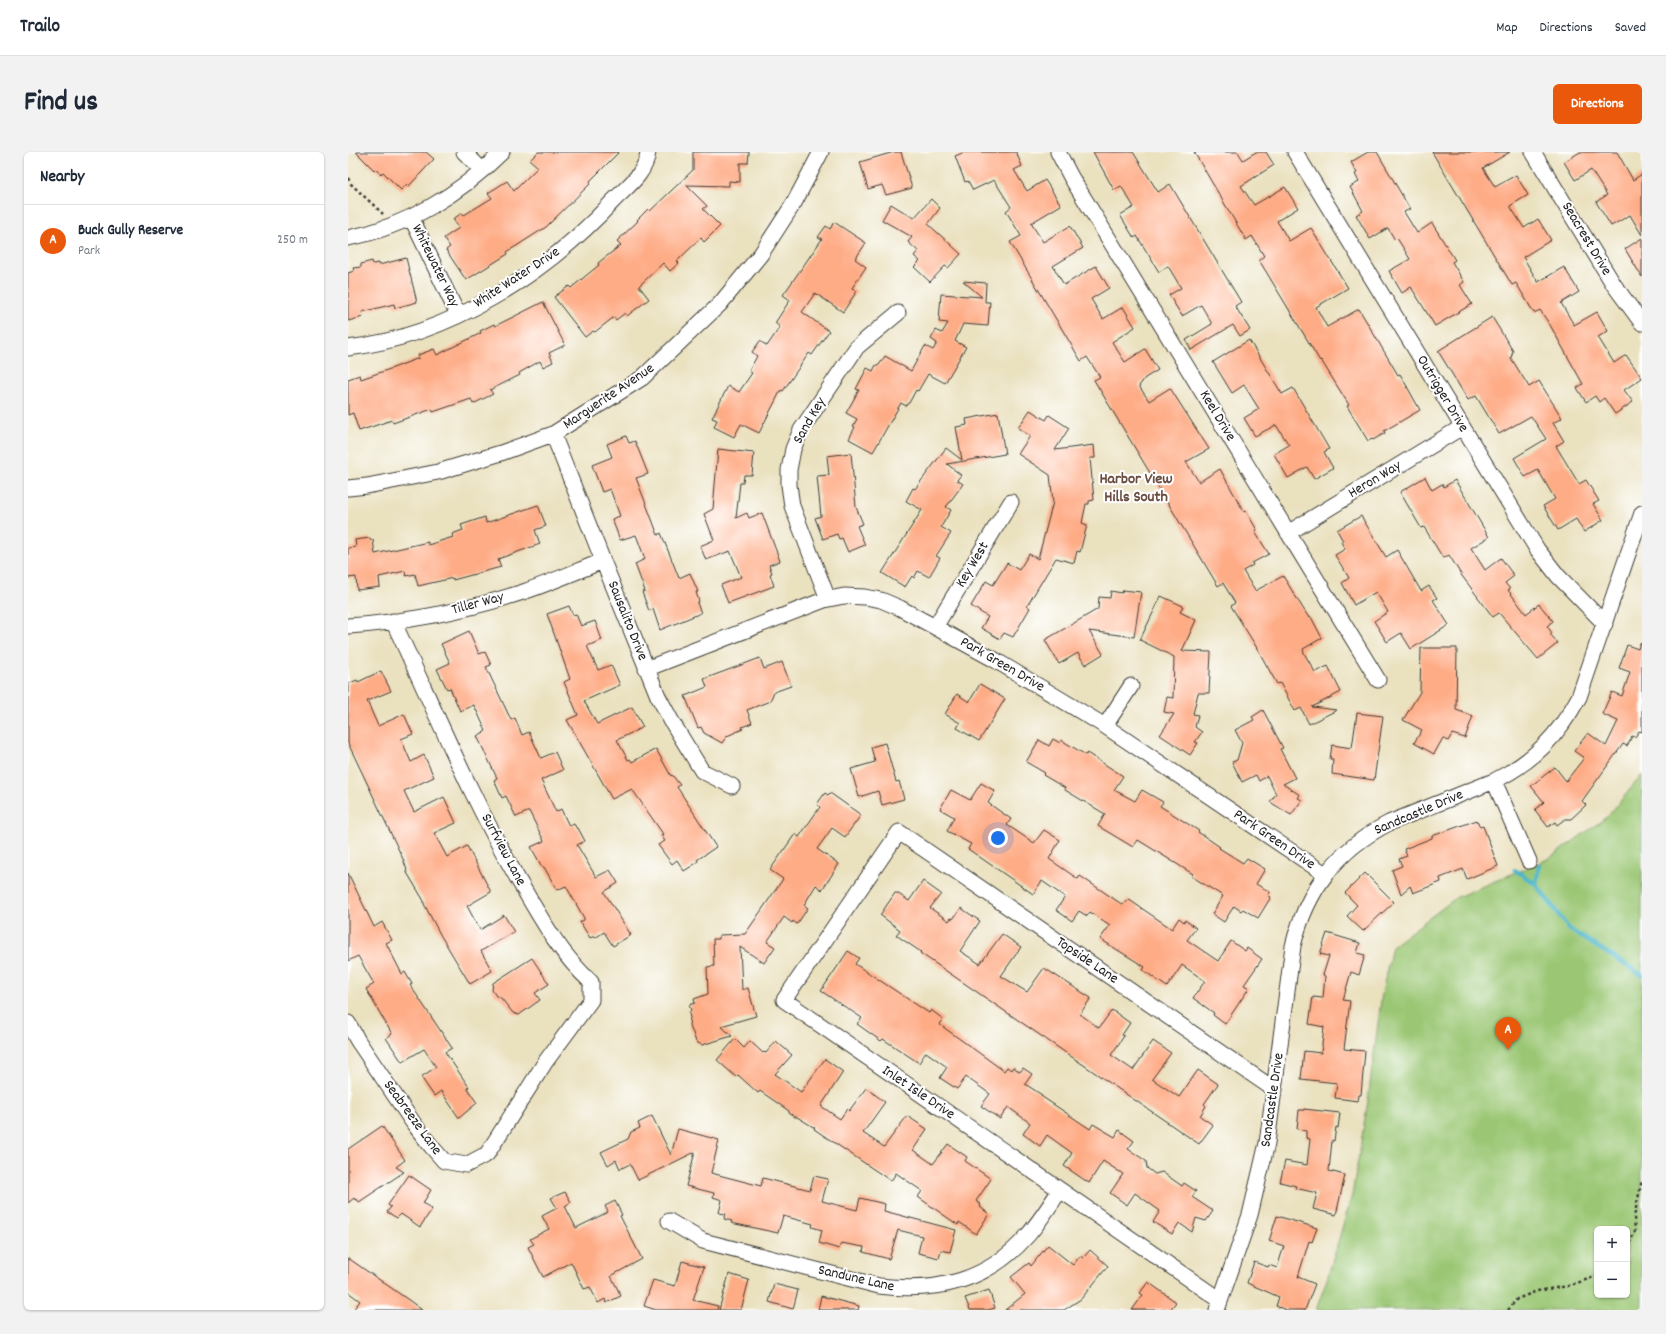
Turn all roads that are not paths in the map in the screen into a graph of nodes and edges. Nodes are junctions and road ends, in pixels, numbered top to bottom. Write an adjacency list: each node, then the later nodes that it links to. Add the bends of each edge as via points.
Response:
1 (464, 152): 8 (street)
2 (502, 152): 8 (street)
3 (648, 152): 12 (street, White Water Drive, via 643,170 578,236 521,279 484,302)
4 (821, 152): 16 (street, Marguerite Avenue, via 794,202 761,254 720,304 642,378)
5 (1058, 152): 20 (street, Keel Drive)
6 (1295, 152): 15 (street, Outrigger Drive)
7 (1533, 152): 13 (street, Seacrest Drive, via 1614,285)
8 (482, 170): 9 (street, via 440,201)
9 (411, 217): 10 (street); 12 (street, Whitewater Way)
10 (348, 238)
11 (898, 312): 22 (street, Sand Key, via 857,347 801,430 793,449 789,470 792,506)
12 (458, 314): 14 (street, White Water Drive, via 413,332)
13 (1642, 323)
14 (348, 348)
15 (1462, 427): 20 (street, Heron Way); 24 (street, Outrigger Drive, via 1537,549 1558,576)
16 (553, 434): 17 (street, Marguerite Avenue, via 438,472); 21 (street, Sausalito Drive)
17 (348, 488)
18 (1011, 502): 26 (street, Key West)
19 (1642, 513): 24 (street, Sandcastle Drive)
20 (1288, 533): 28 (street, Keel Drive)
21 (603, 561): 23 (street, Tiller Way, via 494,601); 27 (street, Sausalito Drive)
22 (828, 599): 26 (street, Park Green Drive, via 844,596 881,600); 27 (street, Park Green Drive)
23 (393, 621): 25 (street, Tiller Way); 37 (street, Surfview Lane, via 504,854 545,926 578,970 591,982 591,1000)
24 (1605, 624): 31 (street, Sandcastle Drive, via 1581,691 1566,720 1531,758)
25 (348, 626)
26 (935, 627): 30 (street, Park Green Drive)
27 (646, 669): 32 (street, Sausalito Drive, via 672,722 702,771)
28 (1378, 680)
29 (1131, 686): 30 (street)
30 (1105, 726): 35 (street, Park Green Drive)
31 (1494, 781): 34 (street); 35 (street, Sandcastle Drive, via 1373,831 1337,860)
32 (732, 786)
33 (899, 832): 38 (street, Topside Lane); 39 (street, Inlet Isle Drive, via 784,1000)
34 (1529, 861)
35 (1325, 874): 38 (street, Sandcastle Drive, via 1307,904 1293,946)
36 (348, 1023): 37 (street, Seabreeze Lane, via 358,1042 414,1124 444,1161 466,1165 487,1154)
37 (546, 1061)
38 (1275, 1090): 41 (street, Sandcastle Drive, via 1267,1143 1250,1215)
39 (1060, 1190): 40 (street, Sandune Lane, via 1028,1235 997,1263 968,1278 920,1289 879,1286 703,1241); 41 (street, Inlet Isle Drive)
40 (669, 1221)
41 (1218, 1305)

